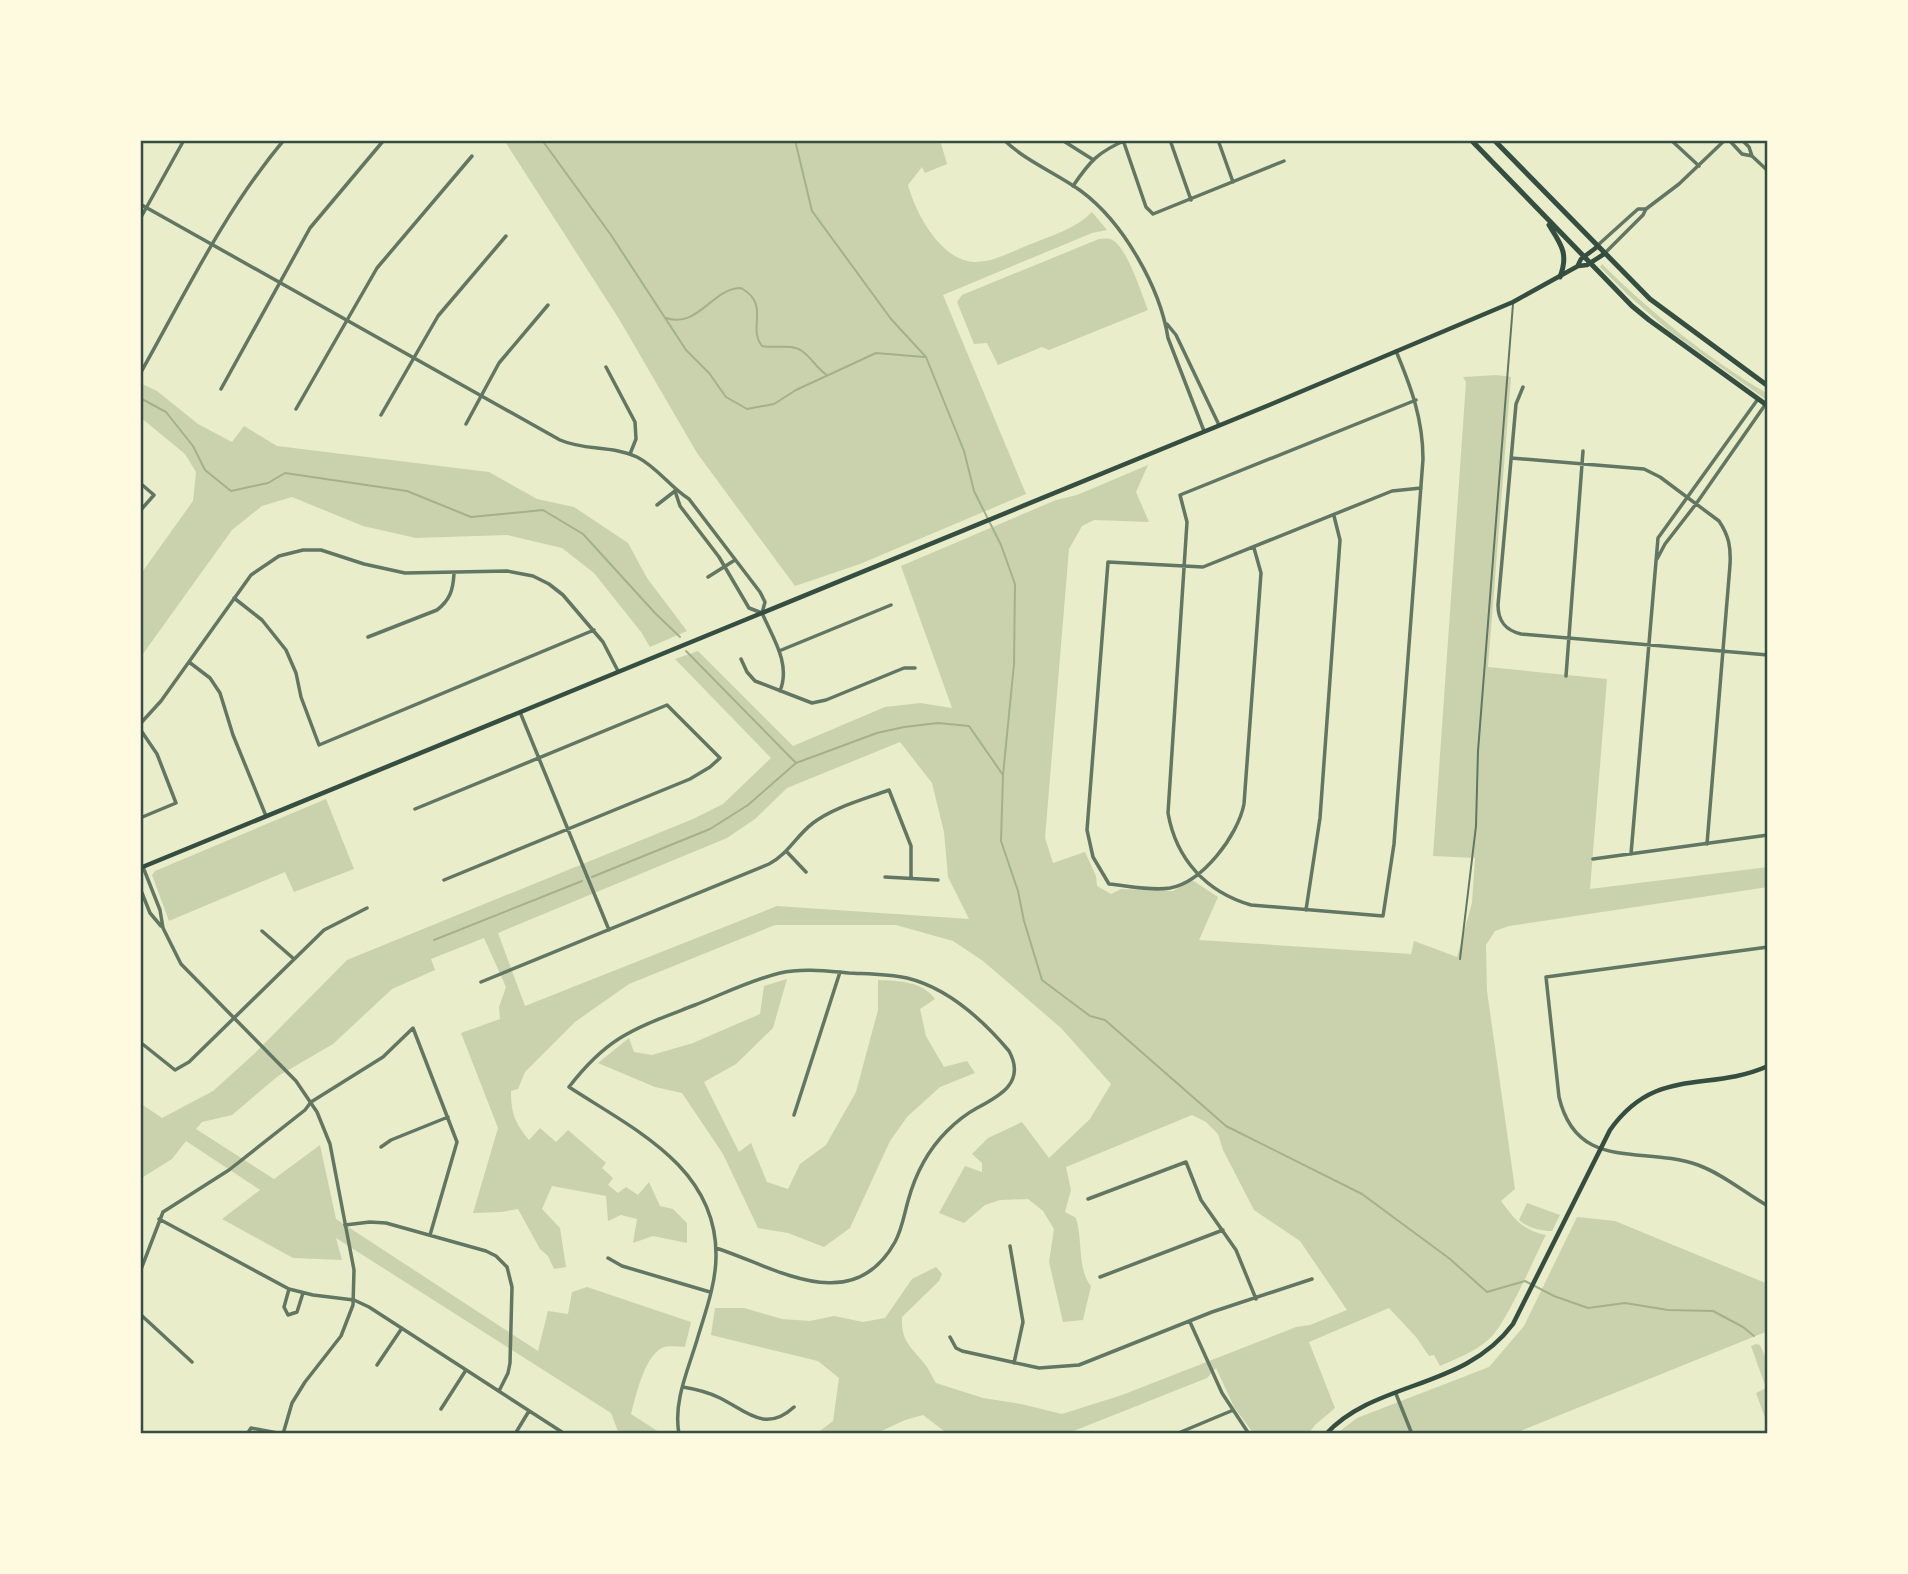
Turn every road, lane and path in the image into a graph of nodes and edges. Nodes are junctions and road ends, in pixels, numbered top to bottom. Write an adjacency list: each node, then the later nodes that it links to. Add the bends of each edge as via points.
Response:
1 (184, 140): 25 (street)
2 (284, 140): 30 (street, via 239,197)
3 (384, 140): 37 (street, via 310,228)
4 (1004, 140): 22 (street)
5 (1062, 140): 17 (street)
6 (1124, 140): 17 (street); 23 (street, via 1148,211 1159,213)
7 (1170, 140): 23 (street)
8 (1218, 140): 21 (street)
9 (1471, 140): 27 (main road)
10 (1494, 140): 31 (main road)
11 (1671, 140): 19 (street)
12 (1727, 140): 14 (street); 19 (street)
13 (1744, 142): 14 (street); 16 (street)
14 (1739, 150): 16 (street)
15 (472, 156): 40 (street, via 377,268)
16 (1752, 156): 20 (street)
17 (1092, 159): 22 (street)
18 (1284, 161): 21 (street)
19 (1699, 166): 26 (street)
20 (1768, 171)
21 (1233, 182): 23 (street)
22 (1073, 186): 41 (street, via 1120,229 1143,268)
23 (1191, 200)
24 (140, 204): 25 (street)
25 (147, 208): 28 (street); 30 (street)
26 (1646, 209): 31 (street, via 1638,209); 32 (street)
27 (1542, 214): 33 (main road); 36 (main road, via 1563,252)
28 (140, 219)
29 (506, 236): 43 (street, via 438,316)
30 (213, 244): 37 (street); 45 (street)
31 (1597, 247): 32 (main road); 33 (main road)
32 (1604, 254): 34 (main road); 46 (main road, via 1650,299)
33 (1584, 257): 34 (main road); 35 (main road)
34 (1590, 263): 35 (main road); 50 (main road, via 1649,320)
35 (1578, 266): 36 (main road)
36 (1560, 277): 38 (main road)
37 (280, 282): 40 (street); 48 (street)
38 (1513, 302): 42 (main road); 124 (lane, via 1476,826)
39 (548, 305): 49 (street, via 506,354)
40 (347, 319): 43 (street); 53 (street)
41 (1166, 323): 56 (street); 57 (street)
42 (1396, 351): 51 (street); 56 (main road)
43 (414, 357): 49 (street); 54 (street)
44 (606, 367): 59 (street, via 635,422 636,439)
45 (140, 373)
46 (1768, 386)
47 (1523, 387): 61 (street, via 1516,404)
48 (221, 389)
49 (481, 396): 55 (street); 59 (street, via 567,443)
50 (1758, 399): 52 (main road); 60 (street)
51 (1416, 400): 67 (street, via 1423,442); 78 (street, via 1180,495 1187,522)
52 (1767, 405): 62 (street)
53 (296, 409)
54 (380, 415)
55 (466, 424)
56 (1219, 425): 57 (main road)
57 (1204, 431): 83 (main road)
58 (1583, 451): 63 (street)
59 (630, 454): 68 (street)
60 (1717, 455): 62 (street); 64 (street)
61 (1511, 458): 63 (street); 86 (street, via 1498,605 1501,621 1521,634)
62 (1726, 462): 66 (street)
63 (1582, 463): 69 (street, via 1648,470); 86 (street)
64 (1702, 477): 66 (street); 69 (street)
65 (140, 483): 72 (street, via 154,495)
66 (1710, 484): 70 (street)
67 (1421, 488): 73 (street, via 1392,491); 118 (street, via 1394,844 1383,916)
68 (676, 491): 71 (street); 75 (street, via 689,499); 77 (street, via 680,506)
69 (1687, 498): 70 (street); 76 (street, via 1661,531)
70 (1696, 504): 76 (street); 89 (street, via 1719,521 1730,542)
71 (657, 505)
72 (140, 512)
73 (1334, 515): 74 (street); 118 (street, via 1340,533 1339,554 1318,834)
74 (1254, 548): 78 (street, via 1203,567); 111 (street, via 1261,573 1244,804 1228,842)
75 (735, 560): 77 (street); 83 (street, via 760,592 765,602)
76 (1656, 561): 87 (street)
77 (725, 566): 80 (street); 83 (street, via 749,608)
78 (1184, 568): 111 (street, via 1167,802 1176,843); 111 (street, via 1108,562 1087,819 1090,848 1110,884 1166,888)
79 (454, 573): 81 (street, via 405,573 321,550 303,550 264,564); 84 (street, via 507,571 533,576 563,595); 85 (street, via 454,587 437,610)
80 (708, 577)
81 (234, 598): 84 (street, via 262,620 286,650 319,745); 92 (street)
82 (891, 606): 88 (street)
83 (762, 613): 88 (street); 94 (main road)
84 (594, 630): 94 (street)
85 (368, 637)
86 (1568, 638): 87 (street); 95 (street)
87 (1649, 645): 89 (street); 107 (street)
88 (779, 651): 96 (street, via 785,676)
89 (1723, 651): 90 (street); 105 (street)
90 (1768, 655)
91 (741, 659): 96 (street, via 751,678)
92 (189, 662): 98 (street); 101 (street, via 210,678 220,693)
93 (915, 668): 96 (street, via 904,668 820,702)
94 (618, 671): 97 (main road)
95 (1566, 676)
96 (780, 691)
97 (520, 712): 99 (street); 101 (main road)
98 (140, 726): 102 (street, via 157,754 176,803)
99 (539, 758): 100 (street); 103 (street); 103 (street, via 667,705 720,758 697,775)
100 (415, 809)
101 (266, 817): 109 (main road)
102 (140, 818)
103 (568, 829): 114 (street); 120 (street)
104 (1768, 835): 105 (street)
105 (1707, 844): 107 (street)
106 (787, 852): 110 (street); 113 (street, via 822,818 889,790 911,846); 120 (street, via 769,864)
107 (1631, 854): 108 (street)
108 (1593, 859)
109 (141, 867): 119 (street)
110 (806, 872)
111 (1197, 873): 118 (street, via 1218,892 1237,901)
112 (885, 877): 113 (street)
113 (911, 878): 115 (street)
114 (444, 880)
115 (938, 880)
116 (140, 888): 119 (street, via 150,913)
117 (367, 908): 123 (street, via 330,926)
118 (1306, 910)
119 (163, 928): 127 (street, via 188,973)
120 (609, 930): 126 (street)
121 (262, 931): 123 (street)
122 (1768, 947): 134 (street, via 1546,977 1561,1104 1575,1132)
123 (294, 959): 127 (street)
124 (1460, 959)
125 (840, 972): 131 (street); 142 (street, via 780,973 634,1029 603,1049 569,1087 680,1165 702,1196); 142 (street, via 925,984 964,1006 1013,1060 1008,1088 964,1116 937,1142 918,1174 890,1251 863,1274 834,1283 809,1282)
126 (481, 982)
127 (234, 1020): 128 (street, via 175,1070); 130 (street)
128 (140, 1042)
129 (1768, 1066): 134 (main road, via 1649,1094 1623,1114)
130 (311, 1102): 132 (street, via 383,1057 413,1028); 137 (street, via 253,1152 169,1207); 138 (street, via 330,1144)
131 (794, 1115)
132 (448, 1117): 133 (street); 140 (street, via 456,1147)
133 (381, 1147)
134 (1599, 1149): 136 (street, via 1700,1165); 162 (main road, via 1506,1334 1463,1367)
135 (1088, 1199): 139 (street, via 1186,1162 1201,1200)
136 (1768, 1206)
137 (159, 1219): 144 (street); 147 (street)
138 (345, 1226): 140 (street, via 378,1222); 151 (street, via 354,1270)
139 (1223, 1230): 145 (street); 150 (street)
140 (430, 1235): 161 (street, via 496,1256 510,1274 510,1363)
141 (1010, 1246): 157 (street, via 1023,1322)
142 (716, 1248): 148 (street)
143 (608, 1258): 148 (street)
144 (140, 1272)
145 (1100, 1277)
146 (1312, 1279): 150 (street)
147 (289, 1289): 149 (street); 149 (street, via 284,1307 288,1315 297,1312)
148 (710, 1292): 160 (street)
149 (303, 1293): 151 (street)
150 (1256, 1299): 153 (street)
151 (354, 1300): 154 (street); 169 (street, via 341,1336 292,1403)
152 (140, 1314): 156 (street)
153 (1190, 1322): 157 (street, via 1079,1365 1039,1368); 166 (street)
154 (402, 1328): 158 (street); 159 (street)
155 (950, 1337): 157 (street, via 962,1350)
156 (191, 1362)
157 (1014, 1363)
158 (377, 1365)
159 (466, 1370): 161 (street); 164 (street)
160 (683, 1387): 163 (street, via 718,1396 756,1418 782,1416); 172 (street)
161 (499, 1391): 165 (street)
162 (1396, 1394): 175 (main road, via 1349,1415); 176 (street)
163 (794, 1407)
164 (441, 1409)
165 (529, 1411): 170 (street); 171 (street)
166 (1231, 1411): 167 (street); 174 (street)
167 (1190, 1432): 173 (street)
168 (247, 1434): 169 (street, via 251,1428)
169 (283, 1434)
170 (514, 1434)
171 (565, 1434)
172 (679, 1434)
173 (1176, 1434)
174 (1249, 1434)
175 (1326, 1434)
176 (1412, 1434)

